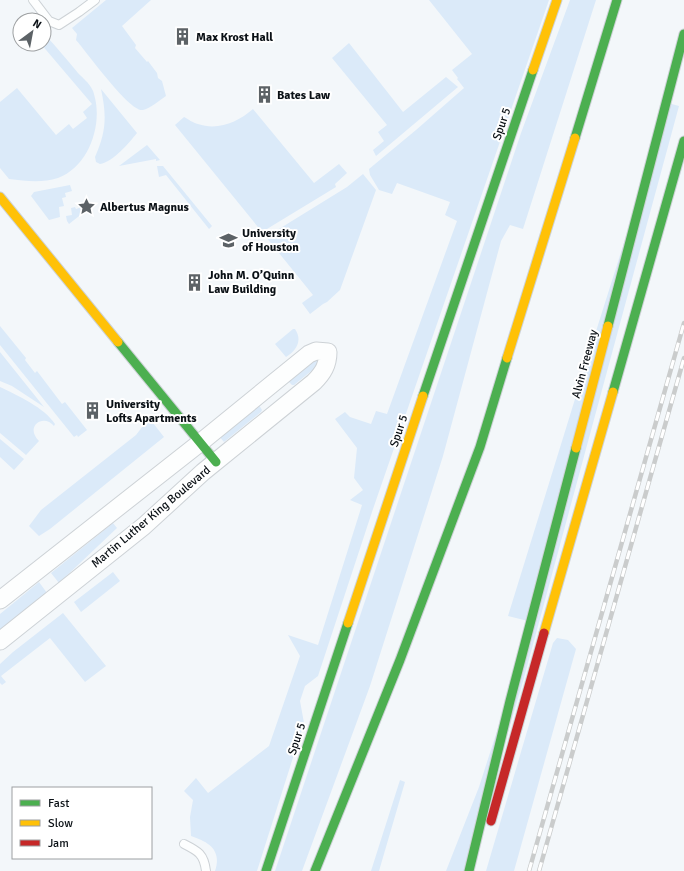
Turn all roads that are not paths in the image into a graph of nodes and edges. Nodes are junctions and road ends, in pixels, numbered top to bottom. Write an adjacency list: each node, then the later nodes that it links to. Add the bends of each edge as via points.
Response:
1 (33, 0): 2 (lane, via 49,21 59,25)
2 (95, 0)
3 (557, 0): 17 (main road, Spur 5)
4 (617, 0): 18 (main road, via 480,447 400,660)
5 (684, 34): 15 (main road, Alvin Freeway, via 510,701)
6 (684, 142): 15 (main road, via 485,844)
7 (0, 196): 10 (main road)
8 (264, 392): 9 (street); 9 (street, Martin Luther King Boulevard, via 309,354 316,351 328,352 327,366 321,375); 10 (street, Martin Luther King Boulevard)
9 (279, 410): 11 (street, Martin Luther King Boulevard)
10 (201, 442): 11 (main road); 12 (street, Martin Luther King Boulevard)
11 (216, 462): 13 (street, Martin Luther King Boulevard, via 144,526)
12 (0, 600)
13 (0, 641)
14 (184, 844): 16 (lane, via 198,852 205,860)
15 (472, 860): 19 (main road)
16 (206, 871)
17 (266, 871)
18 (316, 871)
19 (469, 871)

